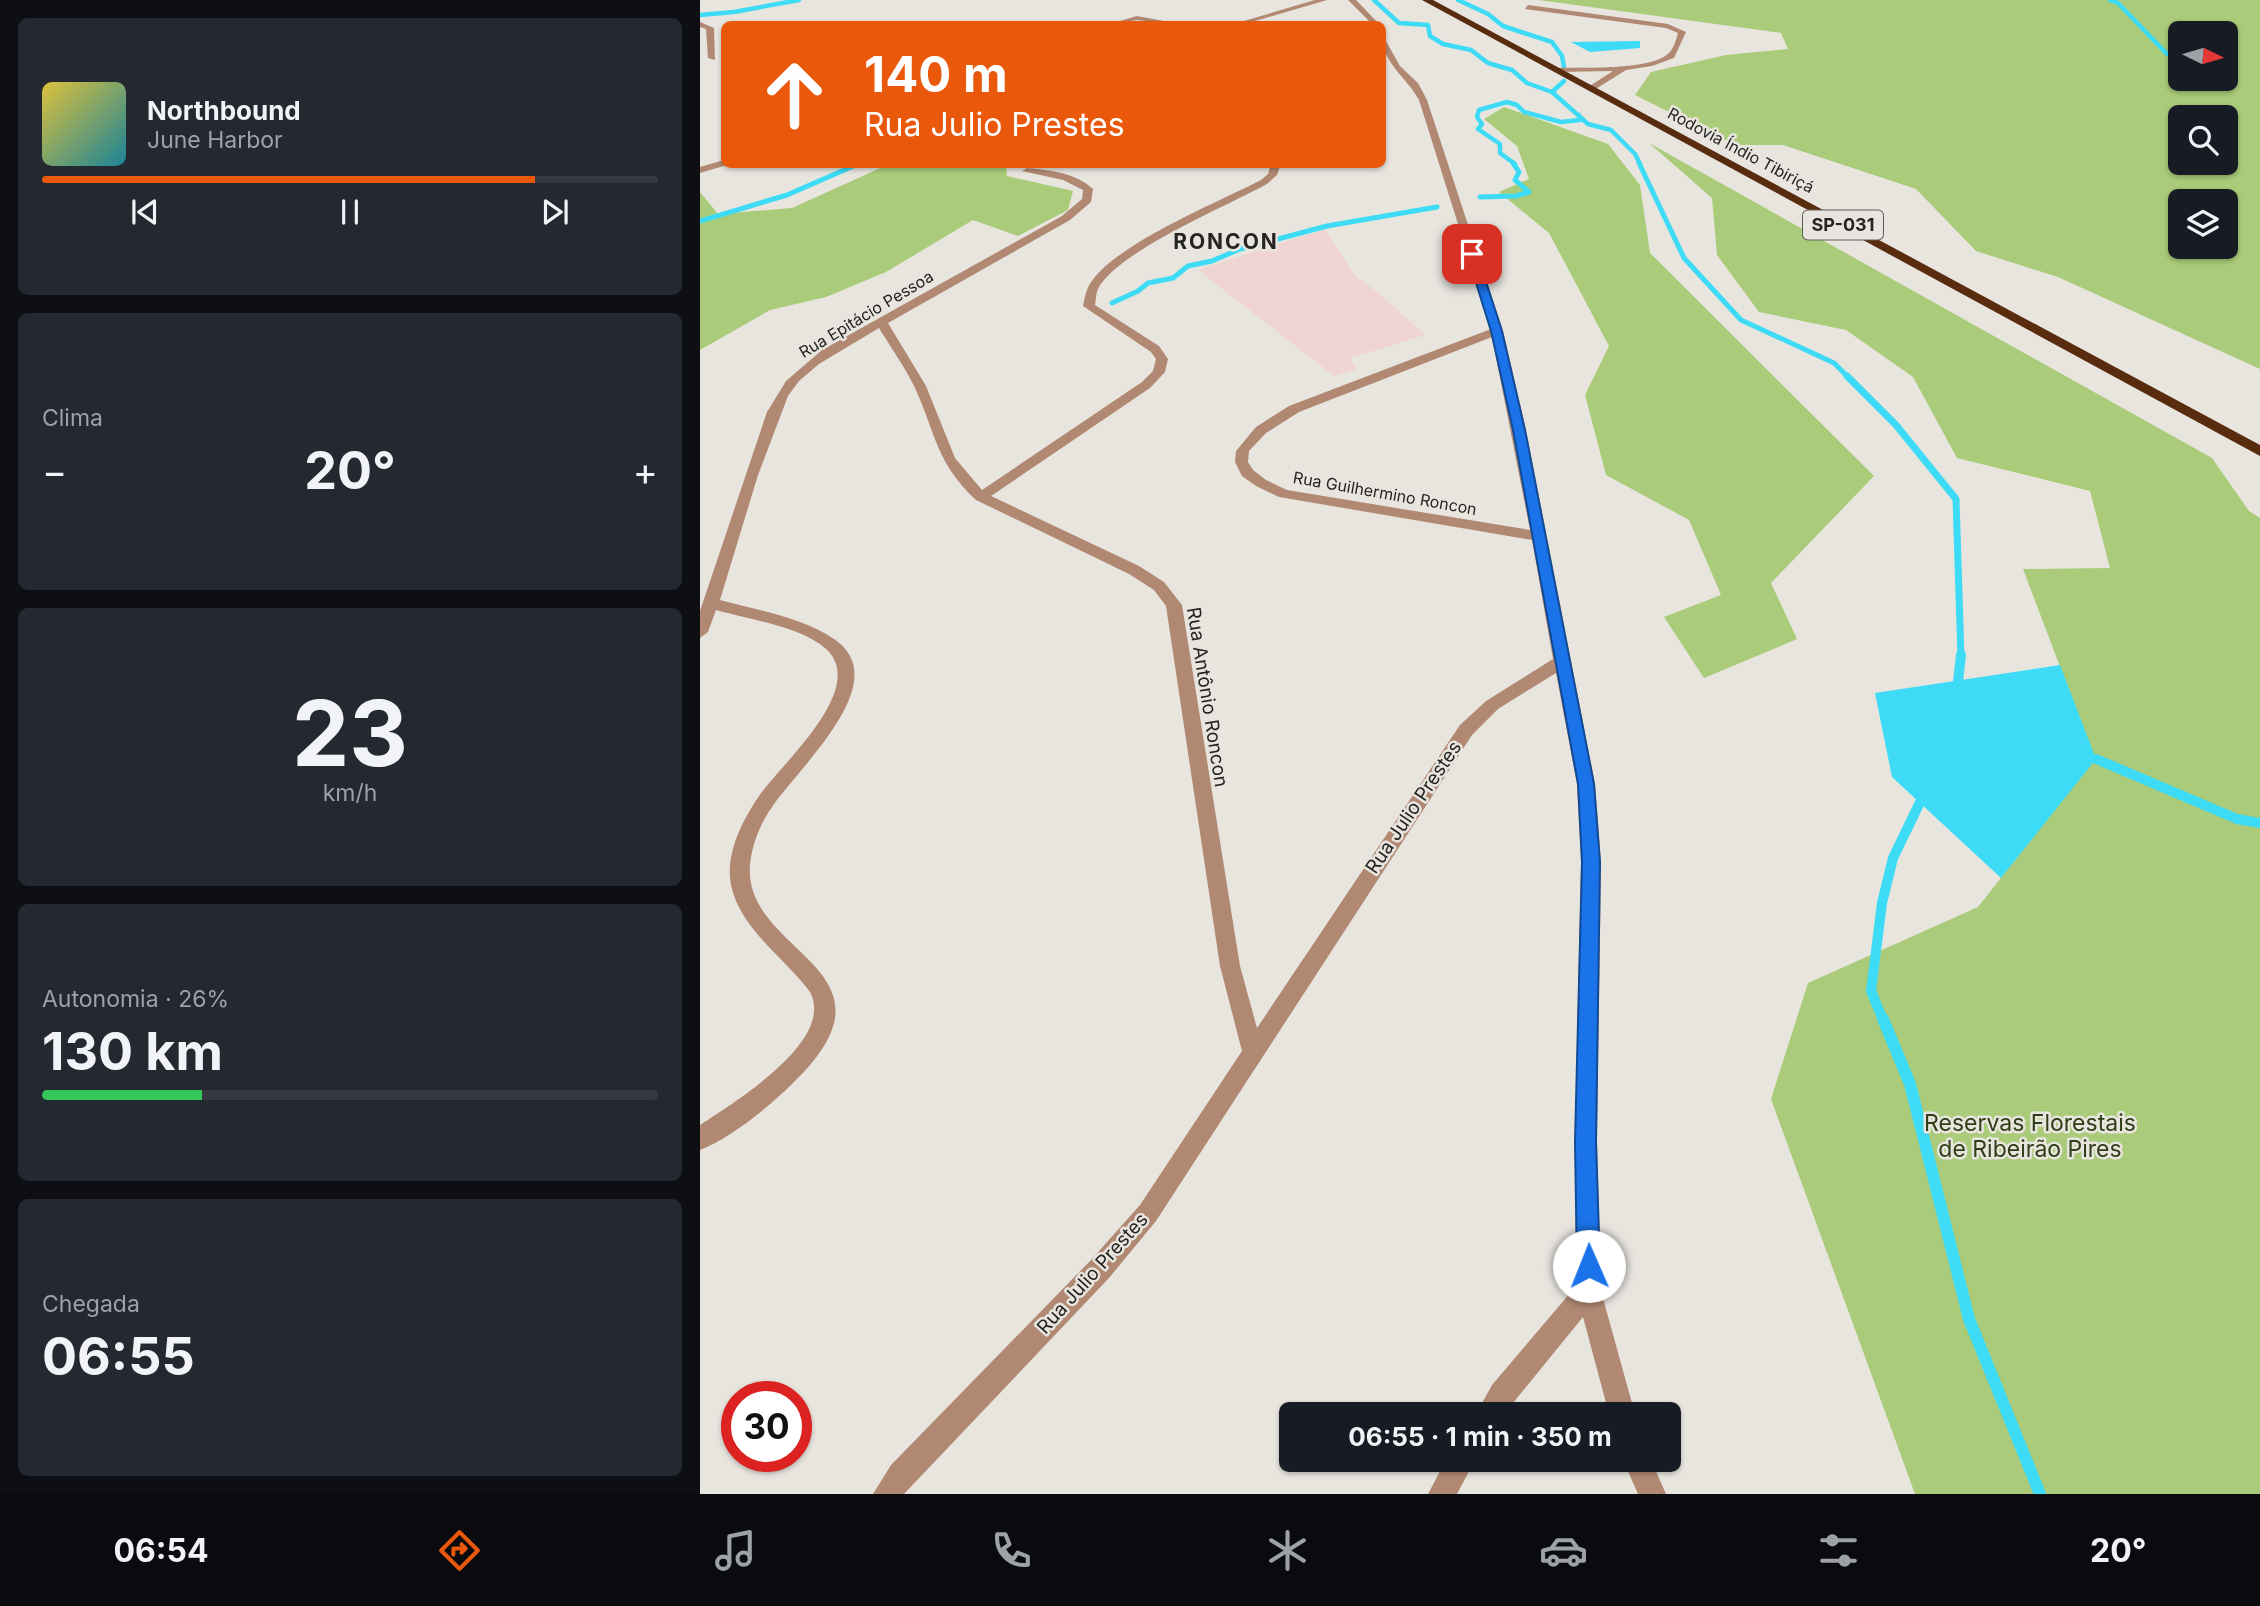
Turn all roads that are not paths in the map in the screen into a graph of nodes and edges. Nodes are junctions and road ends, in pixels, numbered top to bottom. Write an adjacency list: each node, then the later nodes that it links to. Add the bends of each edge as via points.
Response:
1 (1324, 0): 7 (street)
2 (1352, 0): 8 (street)
3 (1426, 0): 13 (highway, Rodovia Índio Tibiriçá / SP-031)
4 (1528, 7): 12 (street, via 1668,26 1682,32 1672,55)
5 (1126, 21): 6 (street)
6 (1152, 21)
7 (1249, 21)
8 (1373, 21)
9 (700, 24): 11 (street, via 710,28)
10 (1386, 45): 20 (street, via 1396,67 1423,100)
11 (712, 58)
12 (1623, 68): 13 (street); 14 (street)
13 (1556, 70): 14 (highway, Rodovia Índio Tibiriçá / SP-031)
14 (1591, 89): 21 (highway, Rodovia Índio Tibiriçá / SP-031)
15 (721, 164): 17 (street)
16 (1275, 168): 22 (street, via 1264,182 1175,227 1102,274 1087,298 1089,306 1155,349 1162,359 1159,372)
17 (700, 170)
18 (1027, 171): 19 (street, Rua Epitácio Pessoa, via 1079,183 1088,189 1087,200 1066,218)
19 (881, 321): 22 (street, Rua Antônio Roncon, via 921,387 948,461); 24 (street, Rua Epitácio Pessoa, via 802,371 776,405)
20 (1497, 331): 23 (street); 23 (street, Rua Guilhermino Roncon, via 1294,408 1262,426 1245,442 1241,457 1245,472 1260,485 1284,494)
21 (2260, 451)
22 (981, 497): 27 (street, Rua Antônio Roncon, via 1134,570 1159,586 1174,605 1230,966)
23 (1539, 537): 26 (street)
24 (711, 603): 25 (street, Rua Epitácio Pessoa); 28 (street, via 809,633 833,646 846,665 846,692 831,721 772,792 744,840 740,876 747,905 817,984 825,1003 822,1025 805,1055 776,1086)
25 (700, 632)
26 (1562, 661): 27 (street, Rua Julio Prestes, via 1492,705 1466,730); 29 (street, via 1586,784 1591,862 1586,1142)
27 (1253, 1051): 34 (street, Rua Julio Prestes, via 1148,1213)
28 (700, 1139)
29 (1589, 1291): 30 (street); 31 (street)
30 (1496, 1402)
31 (1619, 1402)
32 (1454, 1472): 35 (street)
33 (1642, 1472): 36 (street)
34 (887, 1494)
35 (1442, 1494)
36 (1652, 1494)

